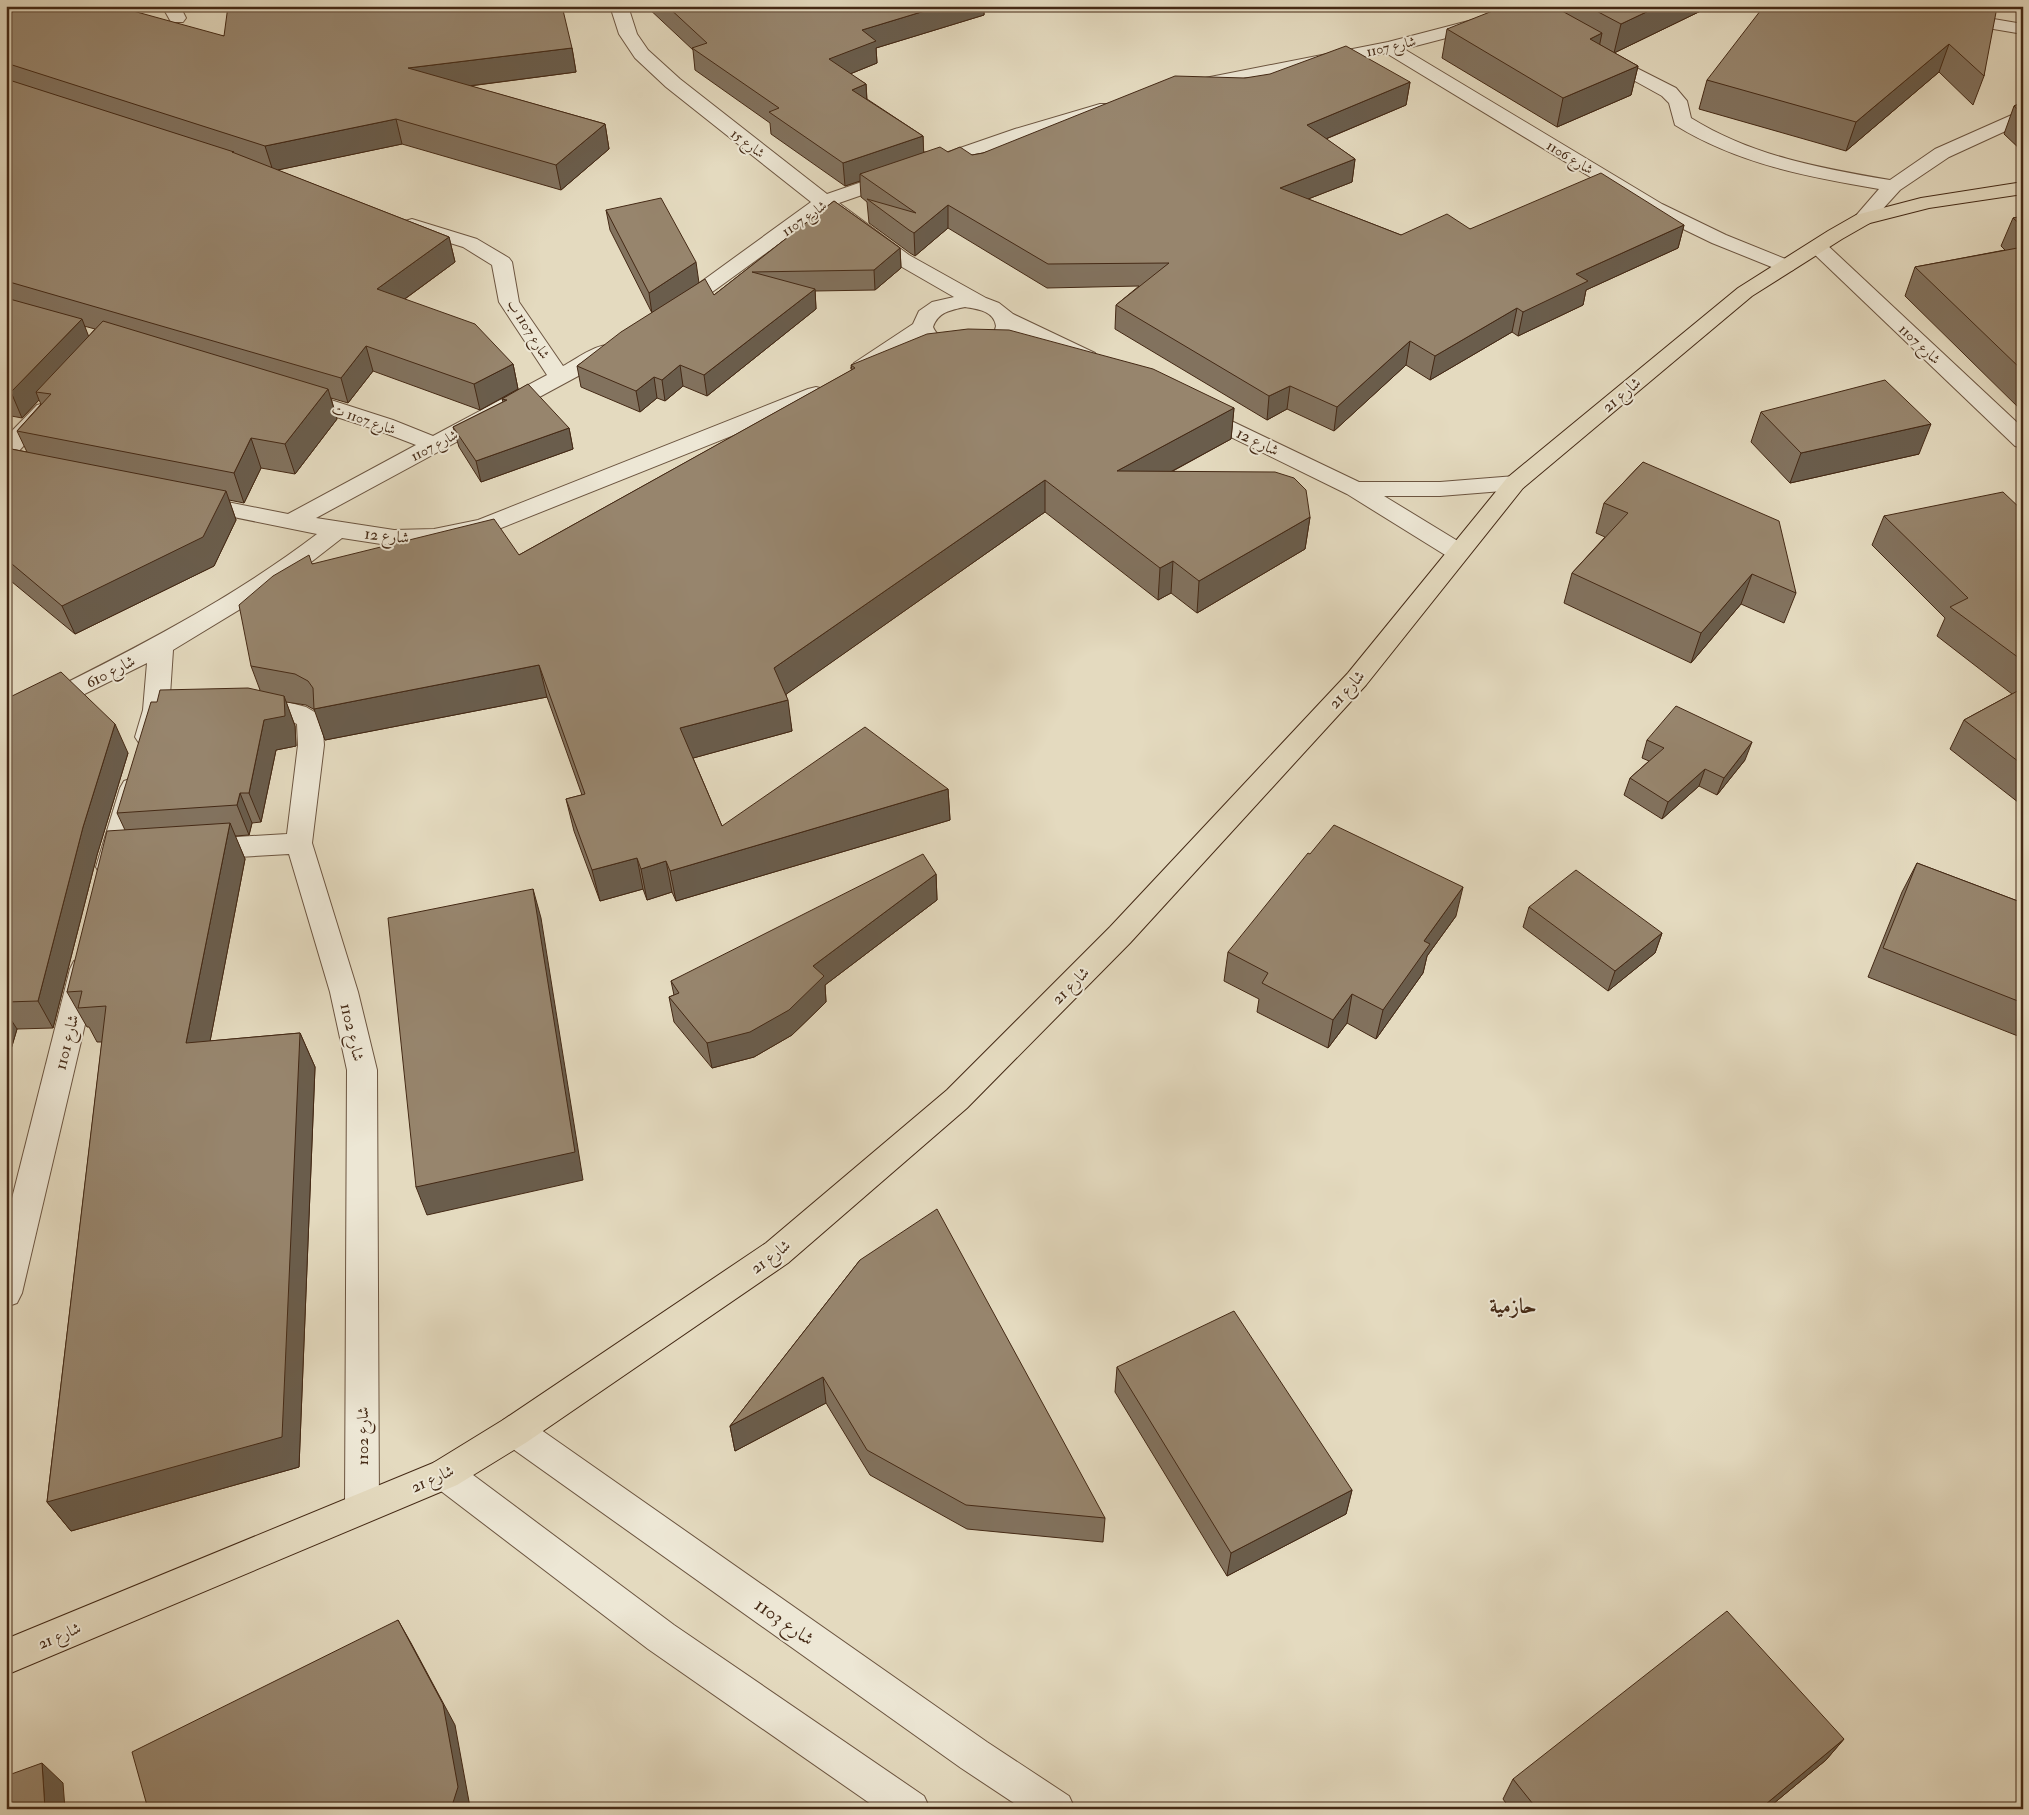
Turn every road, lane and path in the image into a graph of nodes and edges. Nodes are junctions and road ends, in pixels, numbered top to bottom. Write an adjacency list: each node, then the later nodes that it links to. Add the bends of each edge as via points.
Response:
1 (619, 6): 14 (street, شارع 15, via 628,34 641,54 708,112)
2 (1548, 6): 3 (street, شارع 1107)
3 (1525, 13): 5 (street); 8 (street, شارع 1107)
4 (1937, 15): 6 (street)
5 (1551, 27)
6 (2023, 29)
7 (1584, 46): 12 (street, via 1669,92 1678,101 1682,121 1700,134 1805,169)
8 (1389, 47): 9 (street, شارع 1107); 19 (street, شارع 1106, via 1655,208)
9 (1180, 90)
10 (1127, 103): 14 (street, شارع 1107, via 1022,133)
11 (2023, 116): 12 (street, via 1942,153)
12 (1893, 186): 15 (street)
13 (2023, 188): 15 (main road, شارع 21, via 1928,202)
14 (824, 202): 18 (street, شارع 15); 21 (street, شارع 1107)
15 (1863, 219): 17 (main road, شارع 21)
16 (395, 220): 27 (street, شارع 1107 ب, via 470,243 502,262 509,302)
17 (1818, 247): 19 (main road, شارع 21); 32 (street, شارع 1107)
18 (902, 259): 20 (street, شارع 15); 23 (street, شارع 15)
19 (1786, 266): 35 (main road, شارع 21, via 1709,320)
20 (979, 303): 22 (street, via 991,306); 23 (street, via 952,303)
21 (661, 319)
22 (1006, 319): 25 (street, via 1006,334); 25 (street, via 1108,368)
23 (925, 320): 26 (street, via 924,336); 28 (street, شارع 12)
24 (628, 339): 27 (street, شارع 1107)
25 (991, 347): 26 (street, via 968,352)
26 (942, 349): 28 (street, شارع 12)
27 (560, 378): 33 (street, شارع 1107)
28 (842, 382): 39 (street, شارع 12, via 776,412 483,527 434,537 394,538)
29 (275, 390): 33 (street, شارع 1107 ت)
30 (58, 396): 34 (street)
31 (1178, 402): 36 (street, شارع 12)
32 (2023, 441)
33 (433, 444): 38 (street, شارع 1107)
34 (9, 461)
35 (1514, 483): 36 (street, شارع 12, via 1440,489); 40 (main road, شارع 21)
36 (1355, 489): 40 (street, شارع 12)
37 (177, 499): 38 (street, شارع 12)
38 (291, 522): 39 (street, شارع 12)
39 (339, 528): 41 (street, via 280,574)
40 (1458, 552): 53 (main road, شارع 21, via 1343,693 1120,936 957,1099 777,1253)
41 (161, 646): 44 (street); 45 (street, شارع 610)
42 (186, 709): 44 (street)
43 (226, 709): 46 (street, شارع 1102, via 290,711 309,720 311,745)
44 (156, 710): 49 (street)
45 (6, 724)
46 (300, 843): 47 (street); 55 (street, شارع 1102, via 344,992 362,1070)
47 (181, 851)
48 (142, 854): 49 (street)
49 (112, 856): 50 (street)
50 (103, 894)
51 (91, 943): 52 (street, شارع 1101)
52 (6, 1294)
53 (515, 1431): 54 (main road, شارع 21); 58 (street, شارع 1103)
54 (445, 1474): 55 (main road, شارع 21); 57 (street, via 661,1637)
55 (362, 1508): 56 (main road, شارع 21)
56 (6, 1657)
57 (911, 1809)
58 (1056, 1809)

